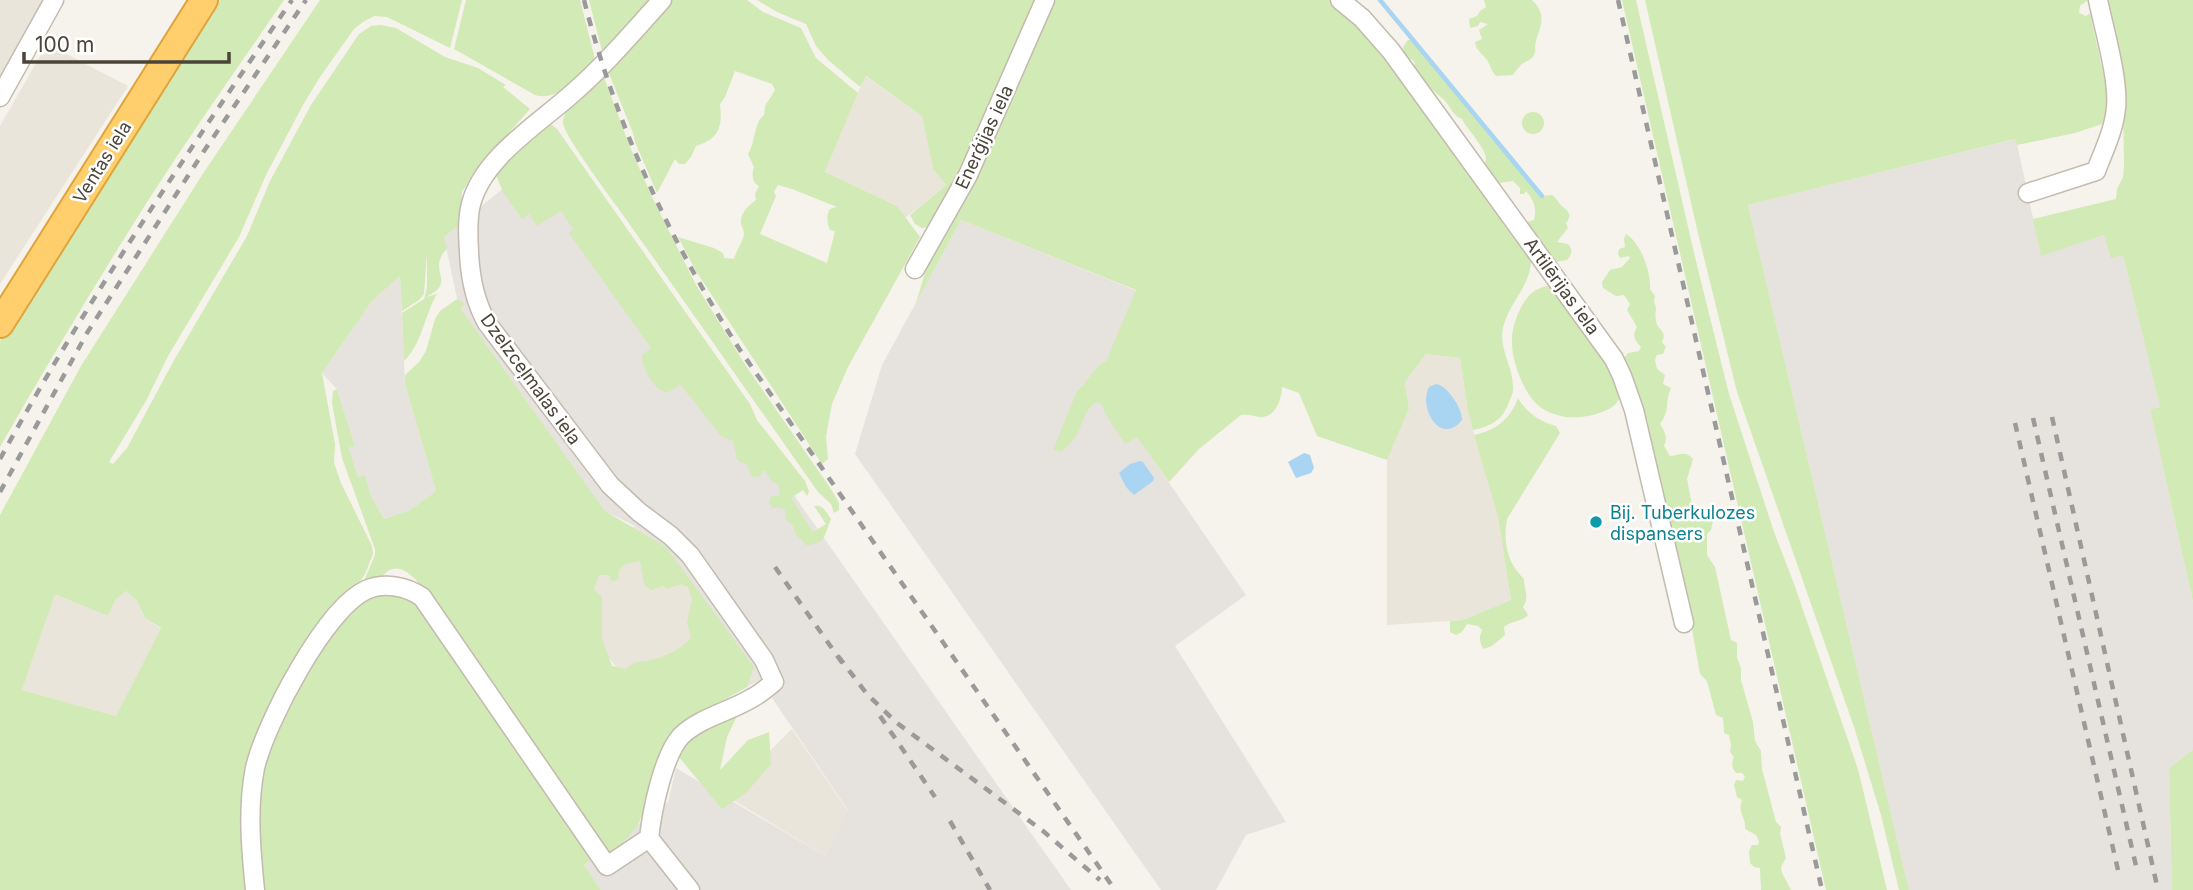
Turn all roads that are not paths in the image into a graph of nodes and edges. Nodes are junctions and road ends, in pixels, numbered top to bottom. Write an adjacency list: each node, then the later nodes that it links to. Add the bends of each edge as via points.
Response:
1 (54, 0): 7 (street)
2 (204, 0): 10 (highway, Ventas iela)
3 (663, 0): 12 (street, Dzelzceļmalas iela, via 576,91 520,137 477,188 469,215 473,288 487,323 595,468 690,555 764,660 774,682 681,737 659,788)
4 (1045, 0): 9 (street, Enerģijas iela, via 968,175)
5 (1340, 0): 11 (street, Artilērijas iela, via 1391,51 1614,359 1634,410)
6 (2098, 0): 8 (street, via 2116,90 2111,134 2096,171)
7 (0, 97)
8 (2028, 193)
9 (915, 269)
10 (0, 324)
11 (1684, 624)
12 (649, 838): 13 (street, via 607,866 422,597 408,589 386,586 367,590 347,604 308,654 260,750 252,788); 14 (street)
13 (254, 890)
14 (690, 890)

